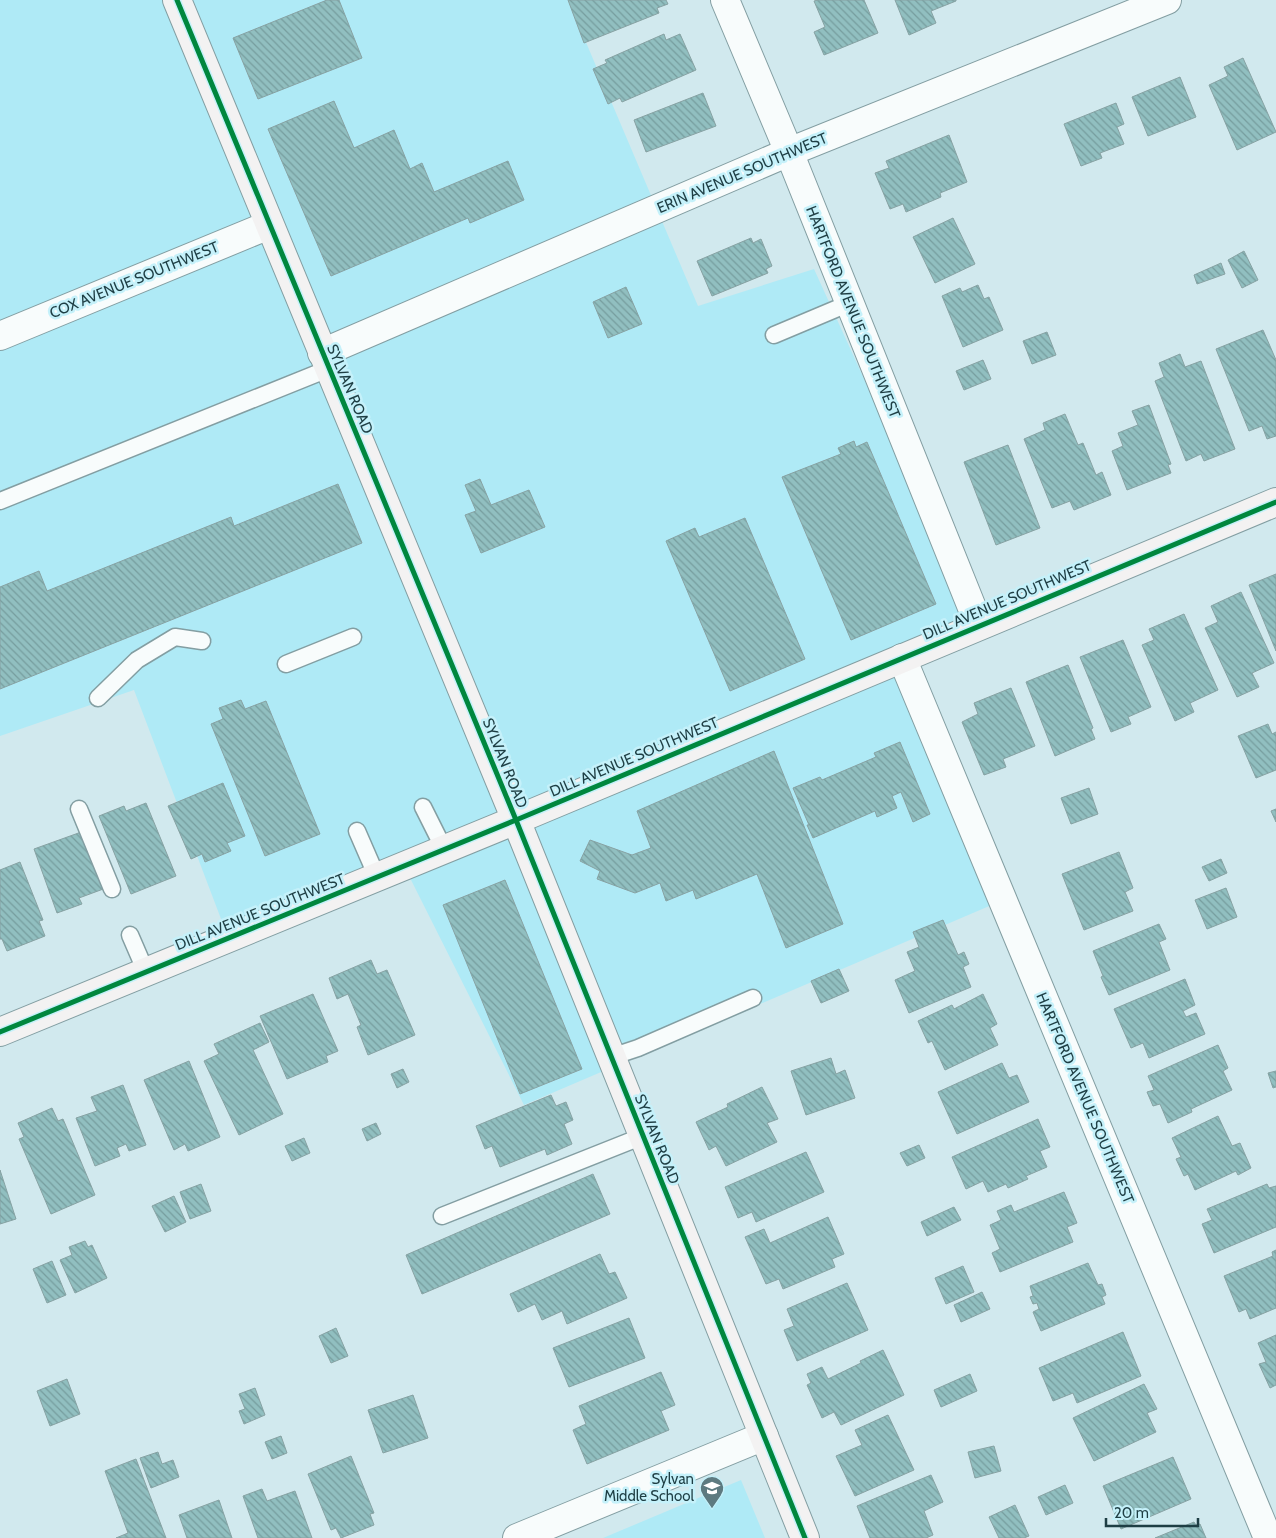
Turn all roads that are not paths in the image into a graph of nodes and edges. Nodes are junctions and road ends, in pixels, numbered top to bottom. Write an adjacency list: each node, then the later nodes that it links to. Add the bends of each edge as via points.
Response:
1 (177, 0): 5 (main road, SYLVAN ROAD)
2 (725, 0): 4 (street, HARTFORD AVENUE SOUTHWEST)
3 (1166, 0): 4 (street, ERIN AVENUE SOUTHWEST)
4 (789, 152): 6 (street, HARTFORD AVENUE SOUTHWEST); 9 (street, ERIN AVENUE SOUTHWEST)
5 (269, 225): 8 (street, COX AVENUE SOUTHWEST); 9 (main road, SYLVAN ROAD)
6 (850, 303): 7 (lane); 12 (street, HARTFORD AVENUE SOUTHWEST)
7 (774, 335)
8 (0, 336)
9 (325, 361): 10 (lane); 20 (main road, SYLVAN ROAD)
10 (0, 501)
11 (1276, 502): 12 (main road, DILL AVENUE SOUTHWEST)
12 (979, 626): 15 (main road, DILL AVENUE SOUTHWEST)
13 (353, 638): 16 (lane)
14 (202, 641): 17 (lane, via 175,637 137,660)
15 (902, 658): 20 (main road, DILL AVENUE SOUTHWEST); 35 (street, HARTFORD AVENUE SOUTHWEST)
16 (286, 664)
17 (98, 698)
18 (423, 807): 22 (lane)
19 (79, 809): 24 (lane)
20 (516, 820): 22 (main road, DILL AVENUE SOUTHWEST); 29 (main road, SYLVAN ROAD)
21 (357, 831): 23 (lane)
22 (444, 850): 23 (main road, DILL AVENUE SOUTHWEST)
23 (377, 877): 26 (main road, DILL AVENUE SOUTHWEST)
24 (112, 889)
25 (130, 935): 26 (lane)
26 (146, 972): 28 (main road, DILL AVENUE SOUTHWEST)
27 (753, 998): 29 (lane)
28 (0, 1032)
29 (611, 1057): 30 (main road, SYLVAN ROAD)
30 (642, 1136): 31 (lane); 32 (main road, SYLVAN ROAD)
31 (442, 1216)
32 (764, 1436): 33 (street); 34 (main road, SYLVAN ROAD)
33 (517, 1538)
34 (805, 1538)
35 (1268, 1538)

